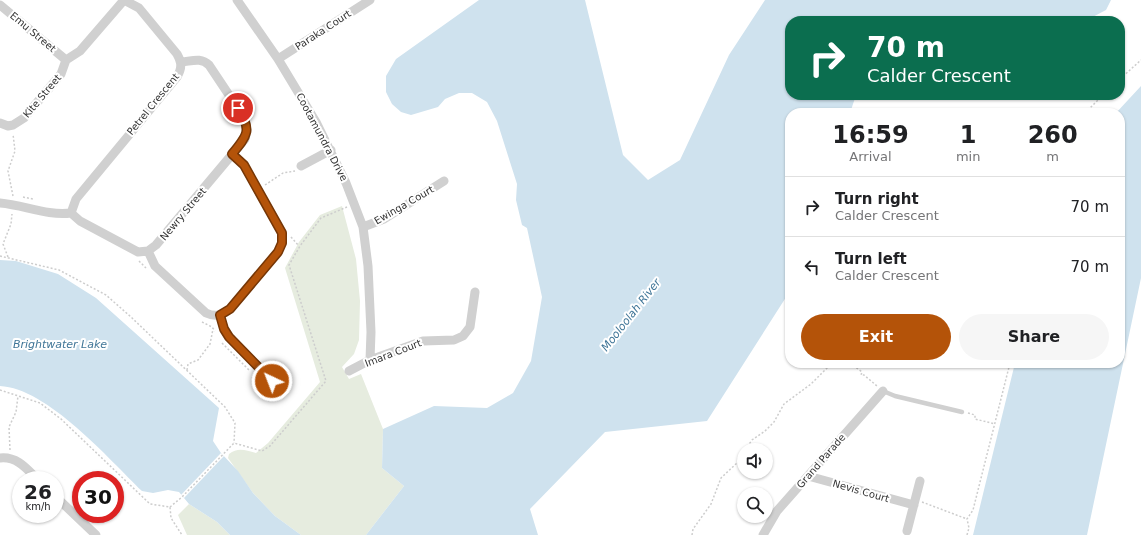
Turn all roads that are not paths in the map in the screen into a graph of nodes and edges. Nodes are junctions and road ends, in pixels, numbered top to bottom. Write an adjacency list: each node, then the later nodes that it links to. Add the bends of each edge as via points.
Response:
1 (124, 0): 6 (street, Kite Street, via 80,51); 7 (street, Petrel Crescent, via 139,8)
2 (237, 0): 5 (street, Cootamundra Drive)
3 (369, 0): 5 (street, Paraka Court)
4 (0, 4): 6 (street, Emu Street)
5 (278, 59): 9 (street, Cootamundra Drive)
6 (66, 60): 8 (street, Kite Street, via 61,74 24,118 13,125)
7 (182, 62): 10 (street, Newry Street, via 205,61 245,119 245,139); 14 (street, Petrel Crescent, via 177,77 76,199)
8 (0, 123)
9 (331, 150): 11 (street); 15 (street, Cootamundra Drive)
10 (232, 154): 16 (street, Newry Street, via 156,245); 18 (street, via 244,165 282,233 282,243 278,252)
11 (301, 166)
12 (444, 181): 15 (street, Ewinga Court, via 384,219)
13 (0, 203): 14 (street, via 57,214)
14 (71, 213): 16 (street, via 80,221 138,252)
15 (363, 227): 19 (street, Cootamundra Drive, via 368,266)
16 (148, 251): 18 (street, via 155,266 206,313)
17 (475, 292): 19 (street, Imara Court, via 470,327 463,336 454,340 423,340)
18 (221, 319): 21 (street, via 229,337)
19 (370, 360): 20 (street, Imara Court)
20 (349, 371)
21 (272, 381)
22 (882, 391): 23 (lane); 26 (street, Grand Parade)
23 (962, 412)
24 (0, 458): 25 (street, via 10,457 17,460)
25 (29, 471)
26 (808, 476): 28 (street, Nevis Court); 32 (street, Grand Parade, via 777,511)
27 (920, 481): 28 (street)
28 (914, 502): 30 (street)
29 (64, 505): 31 (street)
30 (907, 531)
31 (96, 535)
32 (763, 535)

